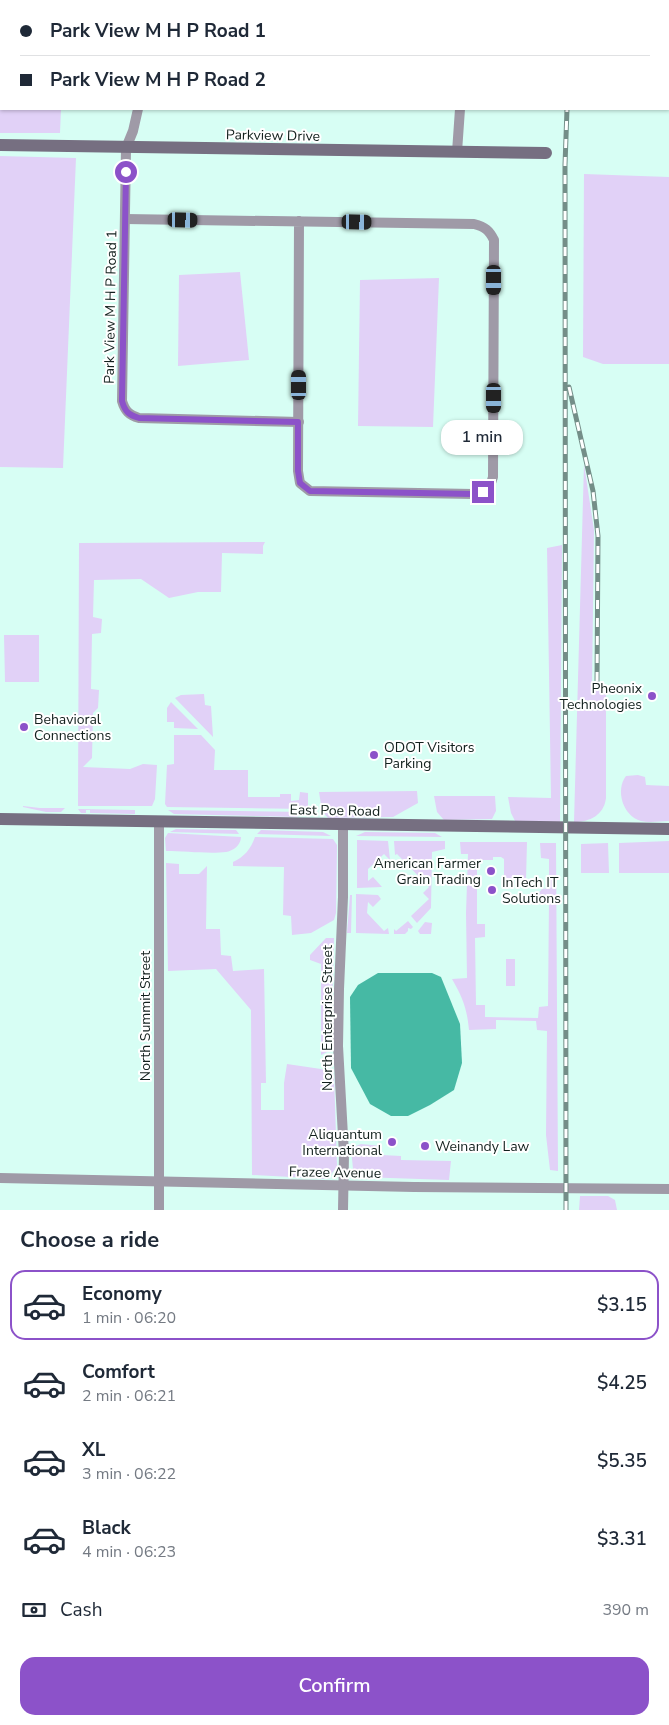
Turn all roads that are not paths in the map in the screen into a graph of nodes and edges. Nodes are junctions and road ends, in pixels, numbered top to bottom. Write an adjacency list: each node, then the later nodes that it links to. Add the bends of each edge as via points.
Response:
1 (138, 110): 4 (street, Park View M H P Road 1)
2 (460, 110): 5 (street)
3 (0, 146): 4 (main road, Parkview Drive)
4 (126, 148): 5 (main road, Parkview Drive); 7 (street, Park View M H P Road 1)
5 (457, 152): 6 (main road, Parkview Drive)
6 (546, 153)
7 (125, 218): 8 (street); 9 (street, Park View M H P Road 1, via 124,409 130,416 139,418)
8 (299, 222): 9 (street); 9 (street, via 474,224 490,232 494,240 491,486 473,494 310,491 300,483)
9 (298, 422)
10 (0, 820): 11 (main road, East Poe Road)
11 (159, 821): 12 (main road, East Poe Road); 15 (street, North Summit Street)
12 (344, 825): 13 (main road, East Poe Road); 16 (street, North Enterprise Street, via 338,1018)
13 (669, 829)
14 (0, 1178): 15 (street, Frazee Avenue)
15 (159, 1182): 16 (street, Frazee Avenue); 18 (street, North Summit Street)
16 (343, 1186): 17 (street, Frazee Avenue); 19 (street, North Enterprise Street)
17 (669, 1189)
18 (159, 1210)
19 (343, 1210)

